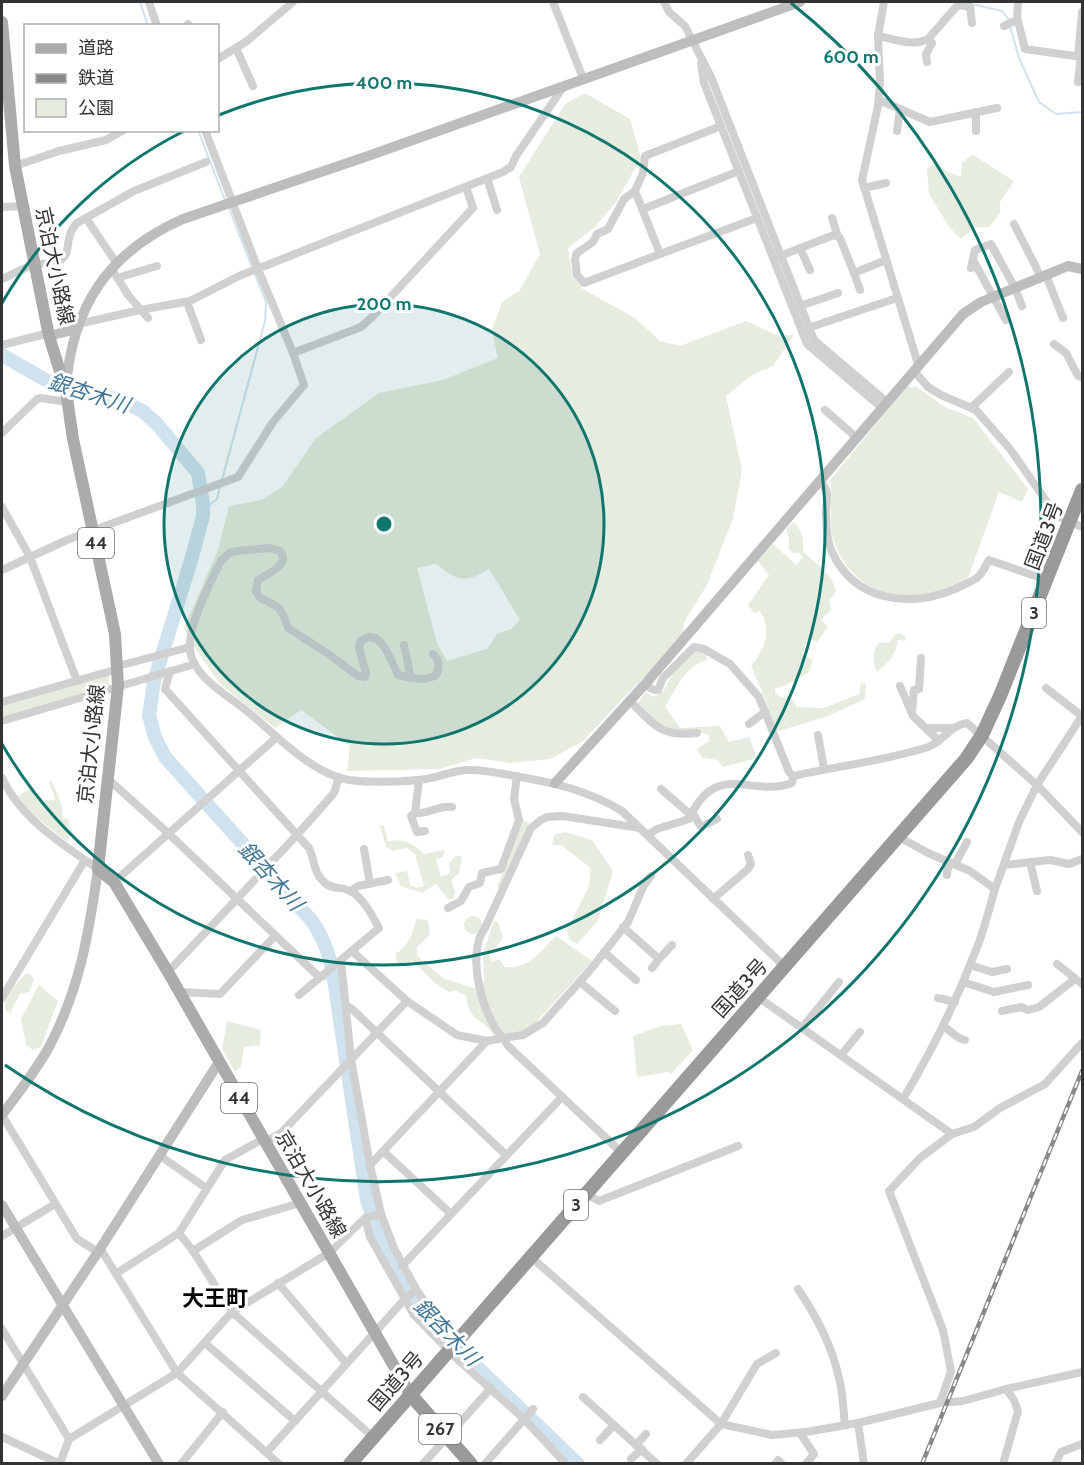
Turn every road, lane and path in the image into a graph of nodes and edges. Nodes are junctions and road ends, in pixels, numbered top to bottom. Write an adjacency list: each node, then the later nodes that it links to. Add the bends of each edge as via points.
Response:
1 (149, 2): 12 (street)
2 (293, 2): 17 (street)
3 (553, 2): 22 (street)
4 (664, 2): 15 (street)
5 (800, 2): 15 (street)
6 (884, 2): 14 (street)
7 (1018, 2): 9 (street)
8 (1083, 12): 18 (street)
9 (1016, 20): 13 (street); 18 (street, via 1025,49)
10 (2, 22): 24 (main road, 京泊大小路線 / 44)
11 (972, 23): 16 (street, via 970,7 956,7)
12 (156, 24)
13 (1005, 26)
14 (878, 36): 16 (street); 27 (street)
15 (694, 40): 19 (street); 22 (street)
16 (933, 43): 21 (street, via 926,54)
17 (236, 48): 20 (street); 26 (street)
18 (1080, 56): 23 (street)
19 (700, 57): 31 (street, via 704,83); 56 (street)
20 (219, 58)
21 (927, 62)
22 (583, 78): 25 (street)
23 (1078, 82)
24 (4, 83): 37 (main road, 京泊大小路線 / 44)
25 (565, 84): 39 (street, via 512,167); 44 (street)
26 (253, 86)
27 (879, 100): 29 (street); 42 (street, via 862,180)
28 (997, 108): 30 (street)
29 (900, 109): 30 (street, via 930,122); 32 (street)
30 (976, 112): 33 (street)
31 (721, 126): 38 (street); 43 (street, via 645,156)
32 (897, 131)
33 (976, 131)
34 (120, 132): 37 (street, via 106,140)
35 (206, 132): 44 (street)
36 (206, 162): 49 (street, via 134,191)
37 (15, 166): 45 (main road, 京泊大小路線 / 44)
38 (739, 171): 47 (street); 50 (street)
39 (487, 178): 41 (street); 48 (street)
40 (886, 183): 42 (street)
41 (466, 187): 60 (street); 85 (street, via 473,208 372,317 361,327)
42 (864, 188): 57 (street)
43 (636, 191): 47 (street); 55 (street, via 624,199 608,229 577,253 577,275 584,283)
44 (228, 203): 60 (street); 62 (street, via 161,228 142,240)
45 (23, 206): 46 (street); 58 (main road, 京泊大小路線 / 44)
46 (2, 207)
47 (643, 209): 55 (street)
48 (497, 210)
49 (86, 218): 58 (street, via 70,230 63,258); 62 (street)
50 (757, 218): 55 (street); 90 (street, via 807,344)
51 (832, 218): 53 (street)
52 (1014, 224): 65 (street)
53 (838, 237): 54 (street, via 834,235); 64 (street)
54 (800, 248): 56 (street); 63 (street)
55 (660, 254)
56 (780, 256): 73 (street)
57 (886, 260): 64 (street); 71 (street)
58 (35, 265): 66 (street); 81 (main road, 京泊大小路線 / 44)
59 (157, 266): 62 (street)
60 (258, 269): 72 (street); 85 (street)
61 (1083, 269): 65 (street, via 1068,266)
62 (115, 270): 75 (street); 79 (street, via 91,297)
63 (810, 270)
64 (854, 273): 68 (street)
65 (1044, 276): 67 (street); 77 (street)
66 (2, 279)
67 (1015, 288): 70 (street); 70 (street, via 991,244 975,250 972,264); 74 (street)
68 (860, 290)
69 (838, 293): 73 (street)
70 (993, 297): 78 (street); 86 (street, via 963,314)
71 (897, 298): 80 (street); 86 (street)
72 (187, 302): 75 (street); 82 (street)
73 (800, 306): 80 (street)
74 (1022, 306)
75 (140, 310): 76 (street); 79 (street)
76 (148, 318)
77 (1063, 318)
78 (1006, 320)
79 (77, 327): 81 (street); 89 (street)
80 (808, 328): 90 (street, via 814,340)
81 (49, 335): 84 (street); 89 (main road, 京泊大小路線 / 44)
82 (201, 340)
83 (1054, 344): 88 (street, via 1066,353 1078,376)
84 (2, 345)
85 (293, 353): 99 (street, via 304,385 273,422 238,477)
86 (916, 368): 90 (street); 91 (street, via 928,387)
87 (1009, 372): 91 (street)
88 (1083, 377)
89 (65, 389): 93 (street, via 37,399); 99 (main road, 京泊大小路線 / 44)
90 (884, 405): 94 (street)
91 (970, 408): 98 (street, via 1010,449 1056,515)
92 (825, 410): 94 (street)
93 (2, 433)
94 (857, 438): 95 (street)
95 (821, 481): 102 (street, via 827,494 832,552 842,568 870,591 902,600 940,595 978,577 988,560); 112 (street)
96 (1083, 490): 98 (highway, 国道3号 / 3)
97 (2, 507): 100 (street)
98 (1076, 524): 102 (highway, 国道3号 / 3)
99 (93, 530): 100 (street); 108 (main road, 京泊大小路線 / 44)
100 (30, 557): 101 (street); 111 (street)
101 (2, 570)
102 (1047, 580): 127 (highway, 国道3号 / 3)
103 (404, 645): 110 (street)
104 (190, 647): 107 (street); 108 (street); 110 (street, via 193,628 221,561 237,551 277,548 284,555 282,564 258,580 256,591 260,598 278,605 288,628 362,677 366,674 360,642 377,638 398,675)
105 (433, 654): 110 (street, via 439,671 435,676)
106 (921, 658): 119 (street)
107 (195, 664): 109 (street); 128 (street, via 219,690)
108 (118, 667): 111 (street); 113 (main road, 京泊大小路線 / 44)
109 (169, 671): 113 (street); 130 (street, via 165,689)
110 (411, 678)
111 (77, 681): 117 (street)
112 (645, 685): 116 (street); 118 (street, via 658,690 663,678 688,651 700,647 730,664 759,697)
113 (118, 686): 121 (street); 136 (main road, 京泊大小路線 / 44)
114 (900, 686): 119 (street)
115 (1046, 688): 120 (street)
116 (630, 701): 125 (street, via 660,730 678,735); 138 (street)
117 (2, 702)
118 (765, 712): 122 (street); 133 (street)
119 (912, 714): 123 (street)
120 (1082, 716): 139 (street)
121 (2, 721)
122 (749, 724)
123 (926, 728): 124 (street); 129 (street)
124 (952, 729): 127 (street, via 967,723); 129 (street)
125 (697, 733)
126 (818, 735): 131 (street)
127 (982, 735): 139 (street); 151 (highway, 国道3号 / 3)
128 (277, 737): 130 (street); 134 (street, via 315,766)
129 (939, 741): 131 (street, via 912,752)
130 (239, 770): 148 (street); 149 (street)
131 (824, 770): 133 (street)
132 (517, 776): 137 (street, via 465,770); 138 (street); 171 (street, via 514,799 519,820 501,869 482,873 480,883 469,887 461,901)
133 (793, 776): 143 (street, via 792,783 782,786 718,785)
134 (339, 777): 137 (street, via 363,781); 149 (street, via 334,793)
135 (2, 778): 156 (street, via 10,794 38,825)
136 (108, 779): 148 (street); 160 (main road, 京泊大小路線 / 44)
137 (419, 780): 142 (street)
138 (555, 783): 145 (street, via 603,799)
139 (1037, 785): 147 (street); 159 (street)
140 (661, 789): 143 (street)
141 (452, 807): 142 (street)
142 (415, 813): 146 (street, via 411,816 417,832)
143 (692, 814): 144 (street, via 701,827); 150 (street, via 689,819 657,829)
144 (717, 819)
145 (640, 828): 150 (street); 207 (street, via 563,816 547,817 531,828 480,934 475,956 489,1017)
146 (425, 831)
147 (1083, 831)
148 (168, 833): 164 (street); 169 (street)
149 (297, 835): 167 (street, via 312,854 315,872 321,880 328,886); 169 (street)
150 (648, 836): 170 (street)
151 (899, 837): 158 (street); 182 (highway, 国道3号 / 3)
152 (967, 842): 158 (street)
153 (364, 849): 165 (street)
154 (748, 855): 170 (street, via 748,869)
155 (1083, 859): 157 (street, via 1069,864 1050,860)
156 (85, 860): 160 (street); 196 (street)
157 (1030, 862): 159 (street); 168 (street)
158 (953, 863): 161 (street); 166 (street)
159 (1004, 865): 166 (street)
160 (98, 869): 164 (main road, 京泊大小路線 / 44); 217 (street, via 88,936 72,997 49,1048)
161 (947, 875)
162 (651, 876): 172 (street)
163 (388, 880): 165 (street)
164 (114, 882): 184 (main road, 京泊大小路線 / 44)
165 (370, 884): 167 (street)
166 (995, 889): 180 (street)
167 (351, 891): 175 (street, via 368,908 379,928)
168 (1037, 891)
169 (236, 899): 173 (street); 184 (street)
170 (712, 899): 182 (street)
171 (448, 908)
172 (623, 927): 176 (street); 177 (street)
173 (275, 936): 185 (street, via 317,975); 193 (street, via 220,994)
174 (672, 945): 177 (street)
175 (352, 951): 178 (street); 198 (street)
176 (604, 952): 187 (street); 188 (street)
177 (659, 959): 181 (street)
178 (339, 962): 185 (street); 200 (street)
179 (1057, 964): 186 (street)
180 (969, 965): 183 (street, via 992,972); 190 (street)
181 (652, 968)
182 (785, 968): 195 (highway, 国道3号 / 3)
183 (1007, 969)
184 (168, 972): 193 (main road, 京泊大小路線 / 44)
185 (325, 974): 194 (street)
186 (1075, 979): 192 (street); 202 (street, via 1039,1007)
187 (636, 980)
188 (580, 982): 201 (street); 207 (street, via 543,1023 523,1035)
189 (839, 982): 204 (street)
190 (963, 982): 191 (street, via 994,992); 199 (street)
191 (1028, 984)
192 (1083, 984)
193 (180, 992): 213 (main road, 京泊大小路線 / 44)
194 (299, 995)
195 (758, 997): 204 (street); 222 (highway, 国道3号 / 3)
196 (2, 998)
197 (938, 998): 199 (street)
198 (407, 1002): 206 (street); 209 (street, via 457,1035)
199 (955, 1002): 203 (street)
200 (347, 1006): 206 (street); 212 (street)
201 (615, 1011)
202 (1002, 1011)
203 (943, 1026): 208 (street); 216 (street)
204 (802, 1029): 211 (street)
205 (860, 1032): 211 (street)
206 (376, 1033): 212 (street); 214 (street)
207 (503, 1038): 209 (street); 215 (street)
208 (965, 1040)
209 (487, 1041): 214 (street)
210 (1083, 1043): 218 (street, via 1045,1084 974,1127)
211 (841, 1055): 216 (street)
212 (350, 1061): 219 (street, via 281,1133); 225 (street)
213 (219, 1062): 219 (main road, 京泊大小路線 / 44); 223 (street)
214 (440, 1092): 221 (street); 224 (street)
215 (561, 1098): 222 (street); 224 (street)
216 (903, 1099): 218 (street)
217 (2, 1115): 229 (street)
218 (952, 1134): 264 (street, via 920,1158 889,1191 943,1330 951,1371)
219 (264, 1141): 226 (street, via 225,1160); 228 (main road, 京泊大小路線 / 44)
220 (738, 1146): 227 (street, via 599,1201)
221 (383, 1151): 225 (street); 231 (street)
222 (622, 1153): 227 (highway, 国道3号 / 3)
223 (159, 1155): 226 (street); 237 (street)
224 (506, 1155): 231 (street)
225 (370, 1165): 232 (street)
226 (206, 1188): 235 (street)
227 (586, 1194): 240 (highway, 国道3号 / 3)
228 (300, 1203): 238 (street, via 242,1220); 239 (main road, 京泊大小路線 / 44)
229 (55, 1204): 234 (street); 237 (street, via 77,1239)
230 (2, 1205): 234 (street)
231 (450, 1213): 241 (street)
232 (380, 1214): 233 (street); 241 (street)
233 (366, 1218): 239 (street); 246 (street, via 370,1237)
234 (16, 1228): 236 (street); 247 (street)
235 (179, 1233): 238 (street); 242 (street)
236 (2, 1236)
237 (99, 1250): 242 (street); 247 (street)
238 (193, 1251): 248 (street)
239 (328, 1253): 243 (street); 250 (main road, 京泊大小路線 / 44)
240 (531, 1257): 252 (highway, 国道3号 / 3); 270 (street)
241 (402, 1266): 245 (street)
242 (117, 1273): 257 (street)
243 (279, 1283): 248 (street); 254 (street)
244 (798, 1289): 272 (street, via 831,1350 839,1376)
245 (415, 1290): 246 (street); 252 (street)
246 (405, 1299): 250 (street); 252 (street, via 414,1316)
247 (62, 1305): 255 (street); 265 (street)
248 (232, 1312): 251 (street); 260 (street)
249 (2, 1329): 255 (street)
250 (374, 1332): 254 (street); 261 (main road, 京泊大小路線 / 44)
251 (205, 1342): 257 (street); 268 (street)
252 (454, 1344): 258 (street); 261 (highway, 国道3号 / 3)
253 (776, 1353): 270 (street, via 757,1364)
254 (346, 1363): 260 (street)
255 (22, 1364): 262 (street); 278 (street)
256 (1083, 1372): 259 (street)
257 (177, 1373): 265 (street); 266 (street)
258 (491, 1388): 267 (street); 275 (street)
259 (1006, 1389): 264 (street, via 963,1401); 299 (street, via 1018,1411)
260 (321, 1392): 268 (street); 277 (street)
261 (410, 1394): 275 (highway, 267); 277 (highway, 国道3号 / 3)
262 (2, 1396)
263 (583, 1397): 271 (street)
264 (940, 1402): 269 (street)
265 (124, 1406): 278 (street); 286 (street)
266 (223, 1412): 282 (street); 287 (street)
267 (528, 1414): 292 (street); 293 (street)
268 (295, 1421): 282 (street)
269 (858, 1422): 272 (street); 285 (street)
270 (721, 1424): 273 (street, via 772,1435); 295 (street)
271 (614, 1425): 279 (street); 281 (street)
272 (845, 1425): 273 (street)
273 (800, 1433): 298 (street, via 814,1454)
274 (646, 1434): 281 (street)
275 (446, 1436): 290 (street); 291 (highway, 267)
276 (2, 1437): 284 (street)
277 (373, 1437): 289 (highway, 国道3号 / 3)
278 (69, 1439): 284 (street)
279 (600, 1440)
280 (1083, 1444): 300 (street, via 1061,1452)
281 (639, 1447): 283 (street); 294 (street)
282 (267, 1452): 288 (street)
283 (631, 1460)
284 (60, 1463)
285 (862, 1463)
286 (159, 1464)
287 (180, 1464)
288 (279, 1464)
289 (350, 1464)
290 (423, 1464)
291 (471, 1464)
292 (484, 1464)
293 (566, 1464)
294 (657, 1464)
295 (686, 1464)
296 (774, 1464): 297 (street, via 778,1460)
297 (782, 1464)
298 (806, 1464)
299 (1004, 1464)
300 (1055, 1464)

